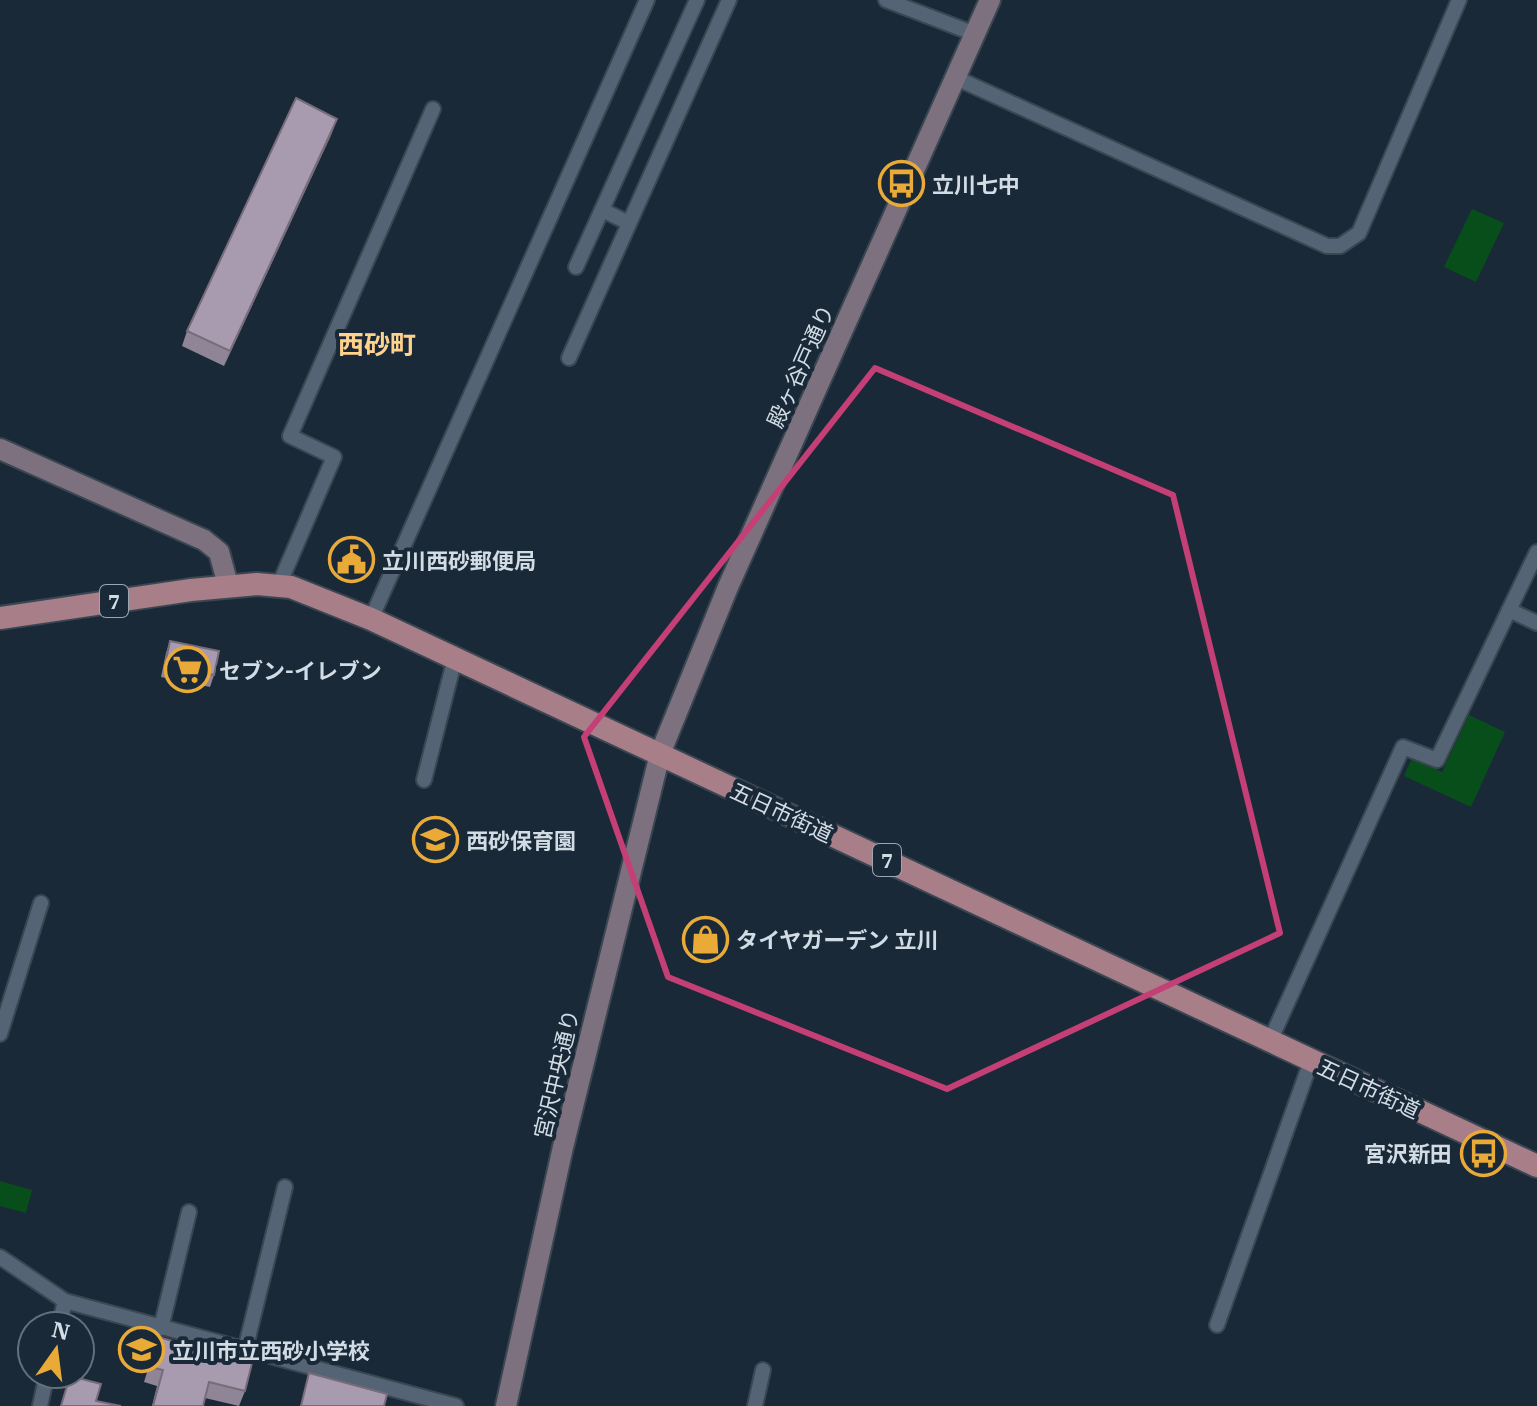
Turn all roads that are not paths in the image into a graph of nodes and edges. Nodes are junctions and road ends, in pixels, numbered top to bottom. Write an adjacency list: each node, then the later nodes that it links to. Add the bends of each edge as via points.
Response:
1 (647, 0): 20 (street)
2 (697, 0): 10 (street)
3 (729, 0): 11 (street)
4 (886, 0): 7 (street)
5 (990, 0): 7 (street, 殿ヶ谷戸通り)
6 (1459, 0): 8 (street, via 1359,233 1340,246 1327,246)
7 (975, 34): 8 (street, 殿ヶ谷戸通り)
8 (956, 78): 23 (street, 殿ヶ谷戸通り, via 734,573)
9 (433, 109): 17 (street, via 290,436 334,457)
10 (602, 210): 11 (street); 12 (street)
11 (629, 223): 13 (street)
12 (576, 267)
13 (569, 358)
14 (0, 449): 16 (street, via 204,540 219,552)
15 (1537, 552): 18 (street)
16 (228, 585): 17 (main road, 五日市街道 / 7); 19 (main road, 五日市街道 / 7)
17 (279, 585): 20 (main road, 五日市街道 / 7)
18 (1509, 610): 21 (street); 27 (street, via 1437,760 1403,747)
19 (0, 618)
20 (371, 619): 22 (main road, 五日市街道 / 7)
21 (1537, 623)
22 (455, 658): 23 (main road, 五日市街道 / 7); 24 (street)
23 (660, 754): 27 (main road, 五日市街道 / 7); 40 (street, 宮沢中央通り, via 563,1147)
24 (424, 780)
25 (41, 903): 26 (street)
26 (0, 1034)
27 (1270, 1041): 28 (main road, 五日市街道 / 7)
28 (1311, 1061): 29 (main road, 五日市街道 / 7); 35 (street)
29 (1537, 1166)
30 (285, 1187): 37 (street)
31 (189, 1212): 36 (street)
32 (0, 1257): 33 (street)
33 (65, 1301): 34 (street); 36 (street)
34 (63, 1310)
35 (1217, 1325)
36 (161, 1328): 37 (street)
37 (245, 1350): 39 (street)
38 (763, 1370): 41 (street)
39 (456, 1406)
40 (506, 1406)
41 (755, 1406)

